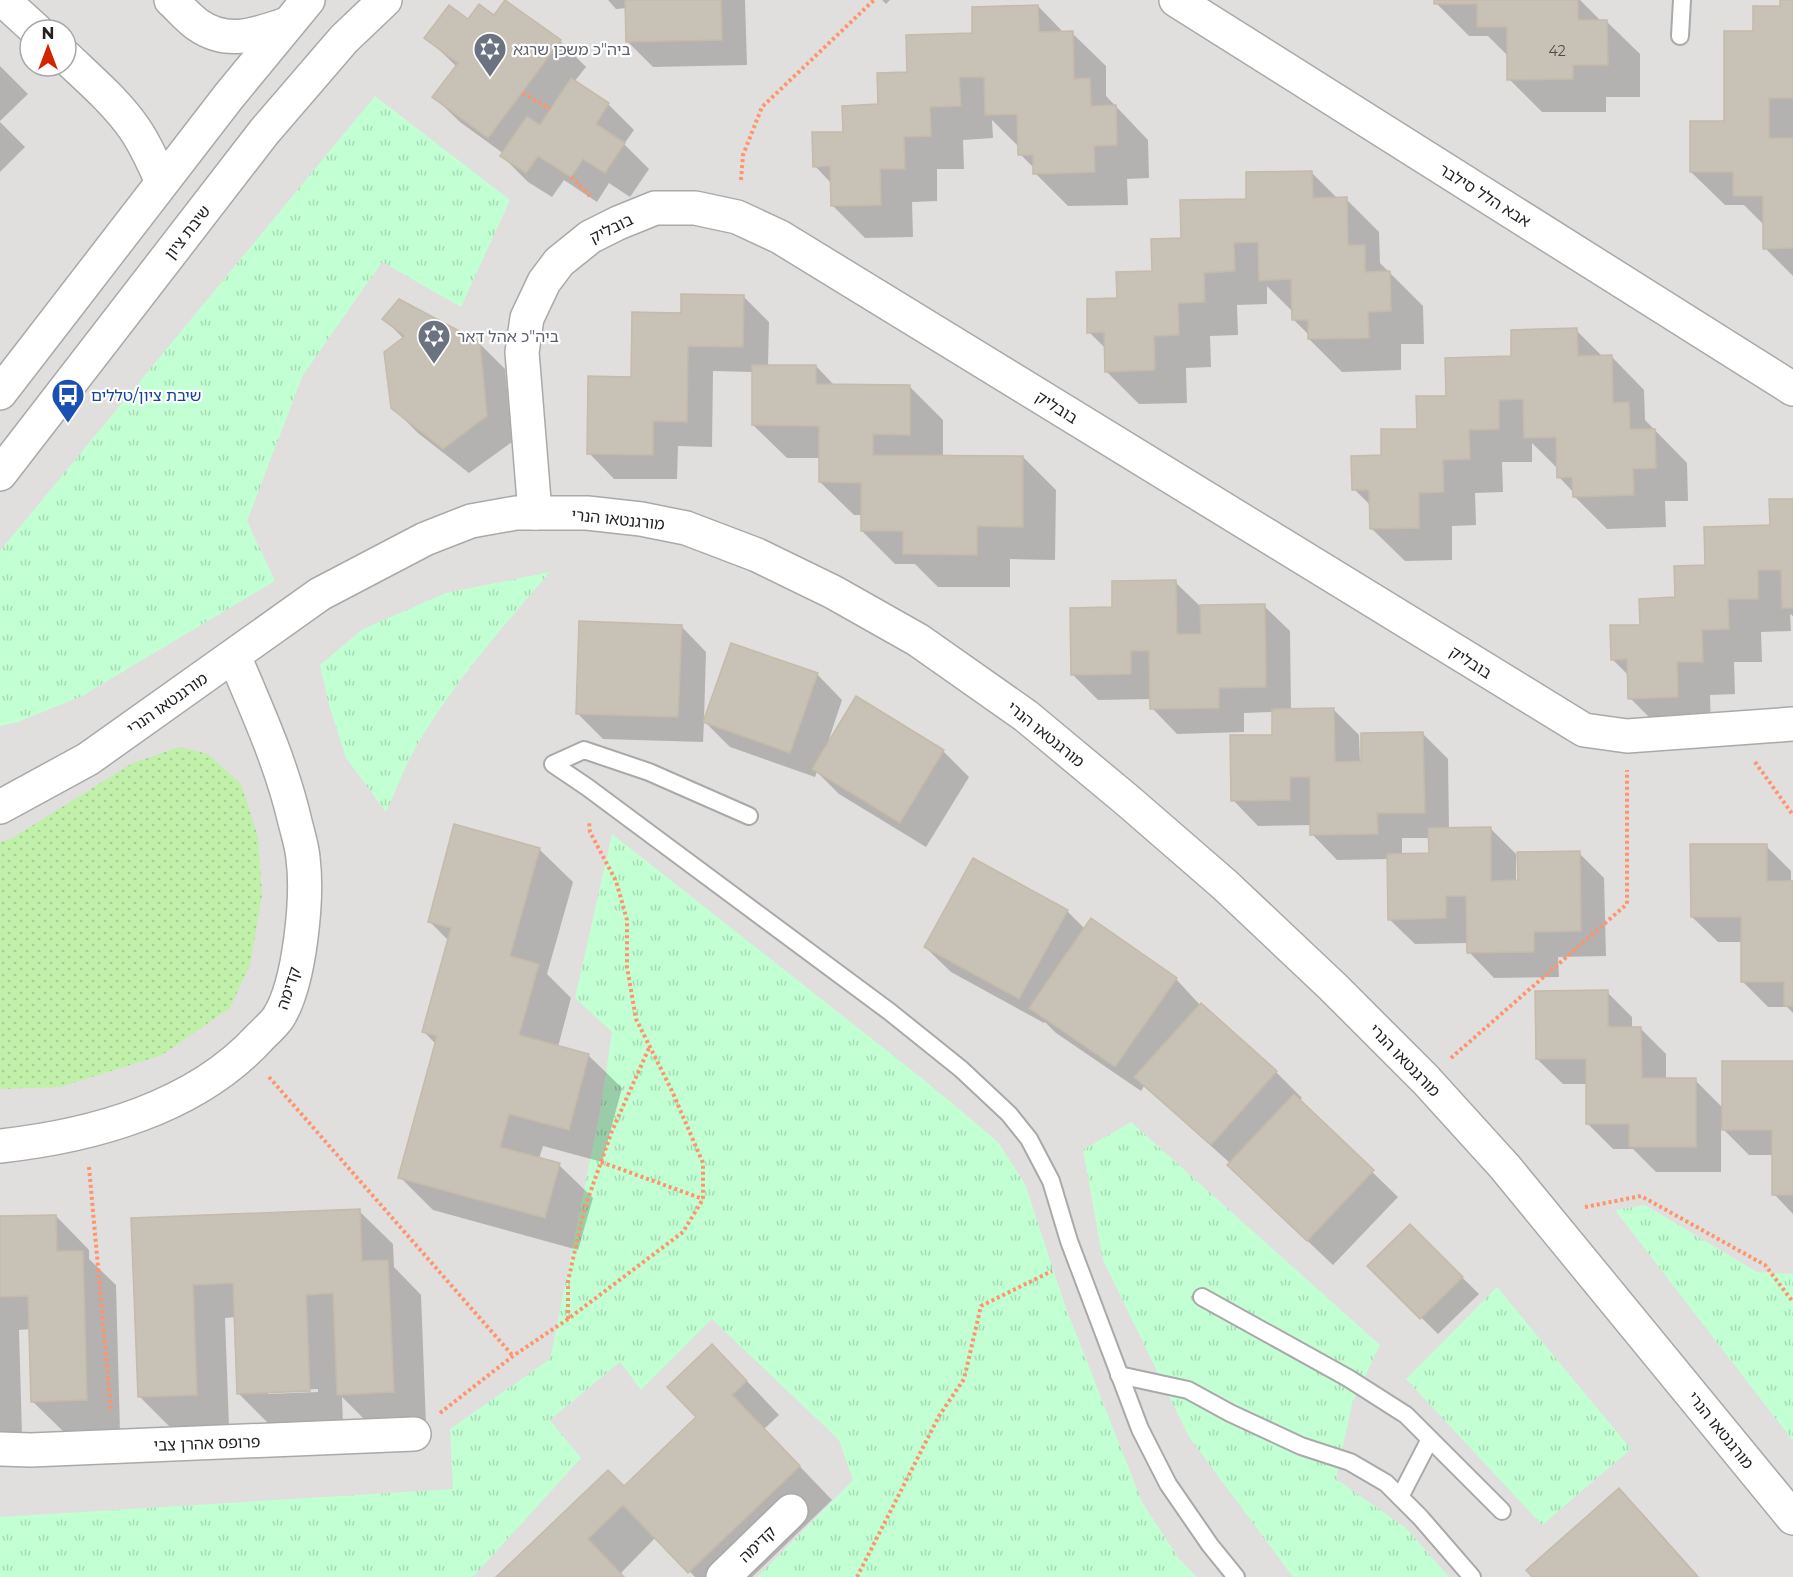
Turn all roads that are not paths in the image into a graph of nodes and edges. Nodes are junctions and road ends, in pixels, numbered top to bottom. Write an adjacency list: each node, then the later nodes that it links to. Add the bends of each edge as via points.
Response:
1 (3, 0): 7 (street)
2 (171, 0): 8 (street, via 199,26 223,36 250,37)
3 (308, 0): 8 (street)
4 (385, 0): 14 (street, שיבת ציון, via 344,39 284,107)
5 (1176, 0): 12 (street, אבא הלל סילבר)
6 (1682, 0): 9 (lane)
7 (23, 18)
8 (287, 24): 11 (street)
9 (1680, 36)
10 (78, 68): 11 (street, via 134,127)
11 (162, 182): 13 (street)
12 (1793, 390)
13 (0, 393)
14 (0, 474)
15 (535, 513): 16 (street, מורגנטאו הנרי, via 471,521 425,539 320,594); 17 (street, בובליק, via 522,352 527,318 544,282 559,262 590,237 618,223 655,208 695,208 737,217 790,243 1584,730 1627,736); 31 (street, מורגנטאו הנרי, via 641,519 686,528 757,555 918,640 1026,716 1225,885 1426,1080 1505,1167)
16 (234, 656): 18 (street, מורגנטאו הנרי); 22 (street, קדימה, via 279,765 303,857 303,910 296,974 278,1017 247,1052 210,1080 174,1100 108,1125 40,1142)
17 (1793, 724)
18 (88, 759): 19 (street, via 40,776); 20 (street)
19 (0, 784)
20 (0, 807)
21 (749, 816): 24 (lane, via 649,772 584,750 553,764 890,1012 1009,1114 1029,1139 1051,1181)
22 (0, 1146)
23 (1202, 1297): 26 (lane, via 1348,1378 1406,1415)
24 (1119, 1375): 28 (lane, via 1188,1390 1301,1446 1350,1462 1386,1483); 33 (lane, via 1168,1484)
25 (414, 1434): 27 (street, פרופס אהרן צבי)
26 (1430, 1439): 28 (lane); 30 (lane)
27 (0, 1449)
28 (1401, 1497): 34 (lane)
29 (791, 1511): 32 (street, קדימה)
30 (1502, 1511)
31 (1793, 1518)
32 (723, 1577)
33 (1236, 1577)
34 (1472, 1577)

